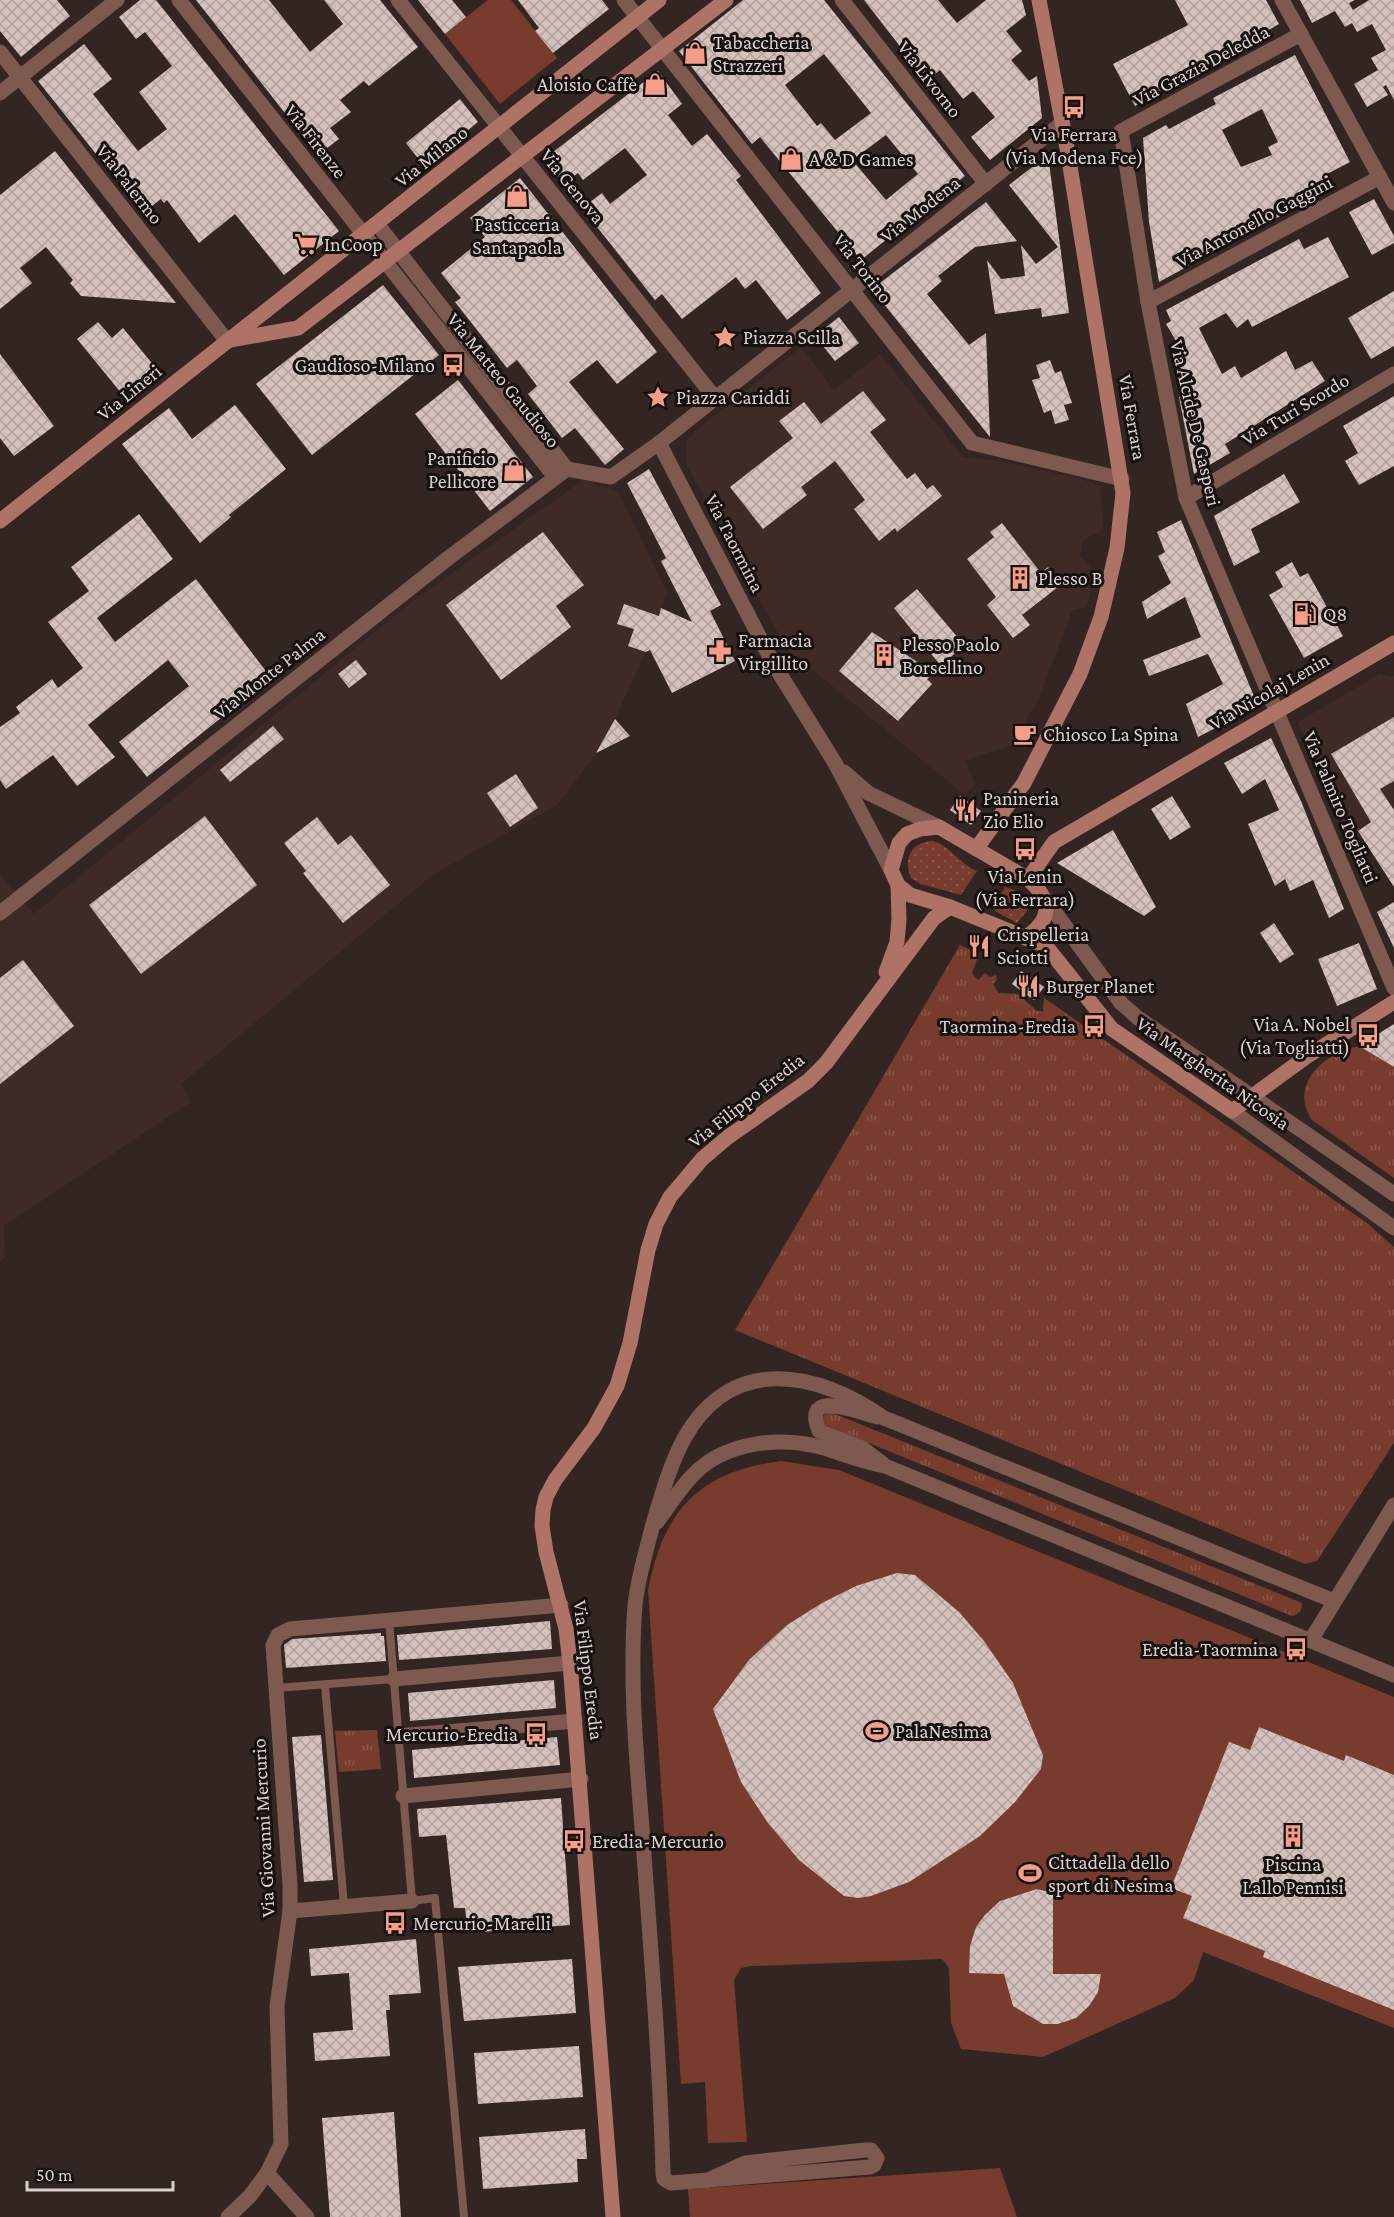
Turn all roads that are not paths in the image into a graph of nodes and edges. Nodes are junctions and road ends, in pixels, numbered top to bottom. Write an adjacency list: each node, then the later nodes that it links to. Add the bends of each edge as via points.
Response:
1 (117, 0): 14 (street)
2 (179, 0): 24 (street, Via Firenze)
3 (398, 0): 17 (street, Via Genova)
4 (624, 0): 10 (street, Via Torino)
5 (659, 0): 10 (main road, Via Milano)
6 (726, 0): 12 (main road)
7 (842, 0): 21 (street, Via Livorno)
8 (1039, 0): 16 (main road, Via Ferrara)
9 (1282, 0): 11 (street)
10 (638, 17): 12 (street, Via Torino); 17 (main road, Via Milano)
11 (1301, 34): 18 (street, Via Grazia Deledda); 20 (street)
12 (663, 49): 19 (main road); 27 (street, Via Torino)
13 (0, 52): 14 (street, Via Palermo)
14 (20, 77): 15 (street); 30 (street, Via Palermo)
15 (0, 93)
16 (1062, 123): 21 (street, Via Modena); 37 (main road, Via Ferrara)
17 (500, 128): 19 (street, Via Genova); 23 (main road, Via Milano)
18 (1121, 131): 28 (street, Via Alcide De Gasperi)
19 (522, 157): 25 (main road); 34 (street, Via Genova)
20 (1380, 177): 22 (street); 28 (street, Via Antonello Gaggini)
21 (986, 184): 27 (street, Via Modena)
22 (1394, 203)
23 (378, 225): 24 (main road, Via Milano); 25 (street)
24 (364, 236): 26 (street, Via Firenze); 30 (main road, Via Milano)
25 (399, 252): 26 (main road); 31 (street)
26 (384, 263): 29 (street, Via Firenze); 30 (main road, Via Lineri, via 298,328)
27 (853, 289): 34 (street, Via Modena); 37 (street, Via Torino, via 972,443)
28 (1148, 302): 38 (street, Via Alcide De Gasperi)
29 (420, 309): 32 (street, Via Matteo Gaudioso)
30 (227, 341): 39 (main road, Via Lineri)
31 (471, 346): 32 (street); 36 (street)
32 (458, 357): 36 (street, Via Matteo Gaudioso)
33 (1394, 374): 38 (street, Via Turi Scordo)
34 (715, 398): 35 (street, Via Modena)
35 (659, 443): 36 (street, Via Modena, via 611,477); 42 (street, Via Taormina, via 773,663)
36 (561, 473): 50 (street, Via Monte Palma)
37 (1122, 479): 44 (main road, Via Ferrara, via 1117,548 1101,617 1080,674 1024,783)
38 (1186, 498): 41 (street, Via Alcide De Gasperi)
39 (0, 521)
40 (1394, 643): 41 (main road, Via Nicolaj Lenin)
41 (1277, 710): 46 (main road, Via Nicolaj Lenin, via 1054,842); 52 (street, Via Palmiro Togliatti)
42 (836, 764): 43 (street, via 867,793); 45 (street)
43 (939, 827): 44 (main road); 45 (main road, via 907,834 899,843)
44 (976, 849): 46 (main road)
45 (891, 870): 47 (main road)
46 (1028, 879): 48 (main road)
47 (898, 885): 49 (main road, Via Margherita Nicosia, via 910,895); 53 (main road, via 897,942)
48 (1046, 900): 51 (main road, via 1046,915 1038,929); 55 (street, Via Margherita Nicosia, via 1121,1003)
49 (950, 907): 51 (main road, Via Margherita Nicosia); 53 (main road, via 934,918)
50 (0, 912)
51 (1025, 938): 56 (main road, Via Margherita Nicosia, via 1046,946 1098,1014 1126,1040)
52 (1394, 988)
53 (874, 996): 64 (main road, Via Filippo Eredia, via 808,1082 702,1159 670,1197 656,1224 617,1386 594,1428 546,1497 542,1526)
54 (1394, 1002): 55 (main road)
55 (1252, 1096): 56 (main road); 57 (street, Via Margherita Nicosia)
56 (1232, 1111): 58 (street, Via Margherita Nicosia)
57 (1394, 1194)
58 (1394, 1228)
59 (884, 1418): 60 (street, via 824,1404 815,1423 819,1431 862,1448); 62 (street, via 858,1399 813,1383 770,1377 736,1386 708,1407 685,1437 664,1485); 63 (street)
60 (885, 1466): 62 (street, via 805,1444 751,1444 694,1473); 66 (street)
61 (1394, 1505): 63 (street)
62 (652, 1528): 80 (street, via 639,1576 633,1679 661,2078 663,2174 671,2183)
63 (1334, 1601): 66 (street)
64 (561, 1605): 65 (street); 67 (main road, Via Filippo Eredia)
65 (389, 1620): 69 (lane); 71 (street, Via Giovanni Mercurio, via 290,1629 278,1635 273,1645)
66 (1311, 1640): 68 (street)
67 (570, 1663): 69 (street); 72 (main road, Via Filippo Eredia)
68 (1394, 1675)
69 (394, 1679): 70 (lane); 73 (lane)
70 (325, 1684): 71 (lane); 77 (lane)
71 (276, 1688): 78 (street, Via Giovanni Mercurio)
72 (575, 1721): 73 (street); 74 (main road, Via Filippo Eredia)
73 (398, 1736): 75 (lane)
74 (581, 1779): 75 (street); 84 (main road, Via Filippo Eredia)
75 (403, 1796): 76 (lane)
76 (412, 1901): 77 (street); 83 (lane, via 435,1898)
77 (344, 1906): 78 (street)
78 (290, 1911): 79 (street, Via Giovanni Mercurio, via 276,2006 281,2144)
79 (267, 2173): 81 (street, Via Giovanni Mercurio); 82 (street)
80 (706, 2181): 80 (street, via 870,2167 877,2158 871,2150 865,2150 745,2163)
81 (228, 2217)
82 (306, 2217)
83 (464, 2217)
84 (613, 2217)

